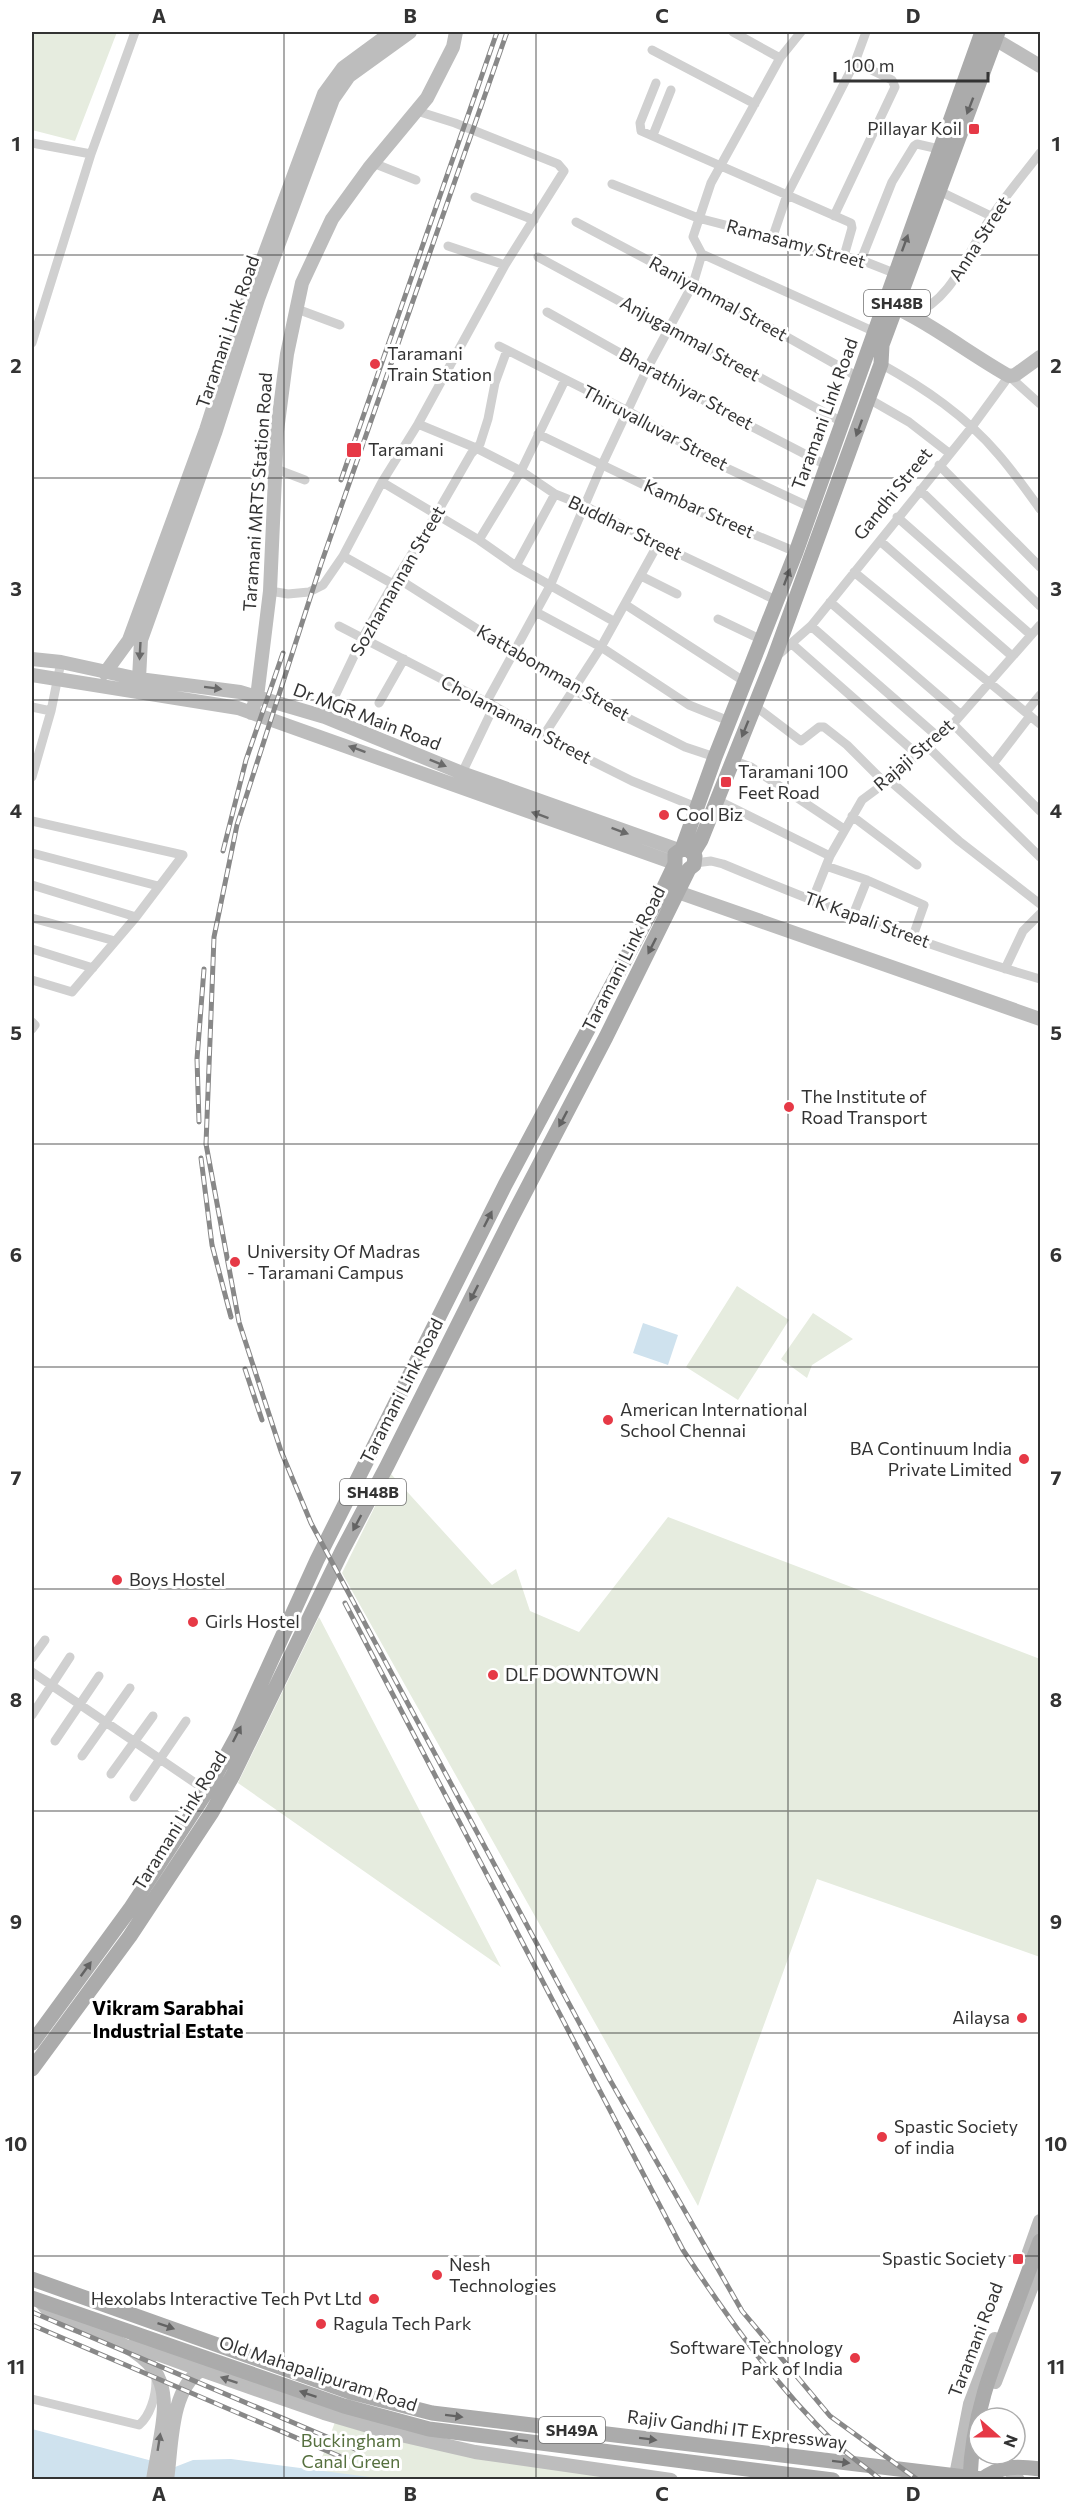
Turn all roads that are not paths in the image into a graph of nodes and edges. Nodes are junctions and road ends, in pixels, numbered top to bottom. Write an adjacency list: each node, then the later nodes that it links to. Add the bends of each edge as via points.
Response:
1 (135, 32): 22 (street)
2 (392, 32): 115 (street, Taramani Link Road, via 343,68 324,94 249,295 206,430 129,640)
3 (410, 32): 118 (street, Taramani Link Road, one-way to 118, via 349,76 333,99 258,298 215,433 144,629)
4 (456, 32): 17 (street, Taramani MRTS Station Road, via 448,57)
5 (733, 32): 9 (street)
6 (801, 32): 11 (street)
7 (866, 32): 12 (street)
8 (987, 33): 13 (street); 20 (main road, Taramani Link Road / SH48B); 27 (main road, Taramani Link Road / SH48B, one-way to 27)
9 (748, 35): 11 (street)
10 (652, 50): 16 (street)
11 (780, 58): 16 (street)
12 (855, 62): 28 (street); 30 (street, via 892,80 895,87)
13 (1040, 65)
14 (656, 83): 18 (street, via 640,126)
15 (671, 90): 18 (street)
16 (755, 104): 24 (street)
17 (417, 111): 23 (street, Taramani MRTS Station Road); 33 (street, via 562,167 564,171)
18 (653, 135): 24 (street)
19 (32, 142): 22 (street)
20 (939, 149): 40 (street, via 914,146 892,182); 42 (main road, Taramani Link Road / SH48B, one-way to 20)
21 (1041, 153): 31 (street, Anna Street)
22 (91, 154): 51 (street)
23 (373, 163): 25 (street); 45 (street, Taramani MRTS Station Road, via 332,219 302,283)
24 (721, 167): 28 (street); 32 (street)
25 (416, 180)
26 (612, 184): 32 (street, Ramasamy Street)
27 (938, 190): 31 (street); 44 (main road, Taramani Link Road / SH48B)
28 (787, 195): 30 (street); 35 (street)
29 (475, 197): 33 (street)
30 (834, 216): 39 (street, via 853,226)
31 (991, 216): 47 (street, Anna Street, via 948,288)
32 (698, 218): 35 (street, Ramasamy Street); 37 (street, via 693,237)
33 (534, 220): 41 (street)
34 (576, 222): 43 (street, Raniyammal Street)
35 (773, 236): 39 (street, Ramasamy Street)
36 (448, 246): 41 (street)
37 (702, 254): 43 (street); 50 (street)
38 (538, 256): 49 (street, Anjugammal Street)
39 (844, 256): 40 (street, Ramasamy Street)
40 (861, 260): 42 (street, Ramasamy Street)
41 (505, 265): 63 (street)
42 (894, 273): 44 (main road, Taramani Link Road / SH48B)
43 (693, 284): 49 (street); 57 (street, Raniyammal Street)
44 (890, 305): 47 (street); 50 (main road, Taramani Link Road / SH48B); 54 (main road, Taramani Link Road / SH48B)
45 (297, 309): 48 (street); 71 (street, Taramani MRTS Station Road, via 286,354)
46 (547, 312): 55 (street, Bharathiyar Street)
47 (912, 315): 56 (street)
48 (340, 325)
49 (670, 327): 55 (street); 62 (street, Anjugammal Street)
50 (875, 332): 57 (main road, Taramani Link Road / SH48B)
51 (32, 343)
52 (503, 348): 58 (street, Thiruvalluvar Street); 66 (street, Sozhamannan Street, via 485,430)
53 (1041, 357): 56 (street, Gandhi Street)
54 (881, 364): 59 (main road, Taramani Link Road / SH48B); 64 (street, via 924,388)
55 (648, 367): 61 (street); 69 (street, Bharathiyar Street)
56 (1009, 376): 60 (street); 64 (street, Gandhi Street)
57 (858, 377): 62 (main road, Taramani Link Road / SH48B)
58 (565, 380): 61 (street, Thiruvalluvar Street); 65 (street)
59 (869, 399): 67 (street, via 909,422); 111 (main road, Taramani Link Road / SH48B, one-way to 111)
60 (1041, 404)
61 (628, 411): 68 (street); 78 (street, Thiruvalluvar Street, via 718,464)
62 (842, 422): 69 (main road, Taramani Link Road / SH48B)
63 (418, 424): 66 (street, Buddhar Street); 74 (street)
64 (971, 428): 67 (street, Gandhi Street); 79 (street, via 997,452)
65 (538, 434): 68 (street, Kambar Street); 72 (street)
66 (476, 448): 72 (street, Buddhar Street); 80 (street, Sozhamannan Street)
67 (949, 453): 70 (street, Gandhi Street)
68 (602, 465): 77 (street); 85 (street, Kambar Street)
69 (826, 465): 78 (main road, Taramani Link Road / SH48B)
70 (939, 465): 75 (street, Gandhi Street); 88 (street)
71 (276, 469): 73 (street); 93 (street, Taramani MRTS Station Road)
72 (521, 471): 76 (street, Buddhar Street); 82 (street)
73 (305, 480)
74 (382, 482): 80 (street); 86 (street)
75 (920, 490): 81 (street, Gandhi Street); 98 (street)
76 (555, 495): 77 (street, Buddhar Street); 87 (street)
77 (585, 506): 84 (street, Buddhar Street); 92 (street)
78 (812, 508): 85 (main road, Taramani Link Road / SH48B)
79 (1041, 508)
80 (437, 513): 82 (street); 91 (street, Sozhamannan Street)
81 (897, 517): 83 (street, Gandhi Street); 104 (street)
82 (479, 540): 87 (street)
83 (880, 541): 89 (street, Gandhi Street); 110 (street)
84 (658, 544): 90 (street); 95 (street, Buddhar Street)
85 (796, 552): 95 (main road, Taramani Link Road / SH48B, one-way to 85)
86 (343, 556): 91 (street, Kattabomman Street); 93 (street, via 323,585 309,592)
87 (516, 566): 92 (street)
88 (1041, 567)
89 (854, 572): 96 (street, Gandhi Street); 120 (street)
90 (641, 576): 94 (street); 97 (street)
91 (395, 581): 105 (street, Sozhamannan Street); 109 (street, Kattabomman Street)
92 (550, 586): 99 (street); 101 (street)
93 (270, 591): 123 (street, Taramani MRTS Station Road)
94 (677, 594)
95 (778, 601): 106 (main road, Taramani Link Road / SH48B)
96 (830, 602): 103 (street, Gandhi Street); 130 (street)
97 (626, 605): 101 (street); 119 (street)
98 (1041, 606)
99 (536, 612): 108 (street); 109 (street)
100 (718, 619): 106 (street)
101 (615, 622): 108 (street)
102 (339, 626): 105 (street, Cholamannan Street)
103 (811, 626): 107 (street, Gandhi Street); 137 (street)
104 (1037, 629): 110 (street, Rajaji Street)
105 (363, 637): 113 (street, Cholamannan Street); 132 (street, Sozhamannan Street)
106 (762, 640): 119 (main road, Taramani Link Road / SH48B)
107 (792, 644): 111 (street, Gandhi Street); 140 (street)
108 (601, 647): 121 (street); 133 (street, via 689,705)
109 (513, 653): 121 (street, Kattabomman Street); 125 (street)
110 (1012, 656): 120 (street, Rajaji Street)
111 (774, 658): 126 (main road, Taramani Link Road / SH48B)
112 (32, 659): 114 (street, Dr MGR Main Road)
113 (404, 659): 124 (street); 125 (street, Cholamannan Street)
114 (61, 662): 115 (street, Dr MGR Main Road); 117 (street)
115 (105, 673): 118 (street, Dr MGR Main Road)
116 (32, 675): 117 (street, Dr MGR Main Road)
117 (58, 679): 128 (street); 129 (street, Dr MGR Main Road)
118 (139, 679): 123 (street, Dr MGR Main Road, one-way to 123)
119 (745, 682): 133 (main road, Taramani Link Road / SH48B)
120 (990, 682): 130 (street, Rajaji Street); 131 (street)
121 (573, 690): 136 (street); 141 (street, Kattabomman Street, via 685,747)
122 (1041, 695): 131 (street)
123 (257, 697): 129 (street, Taramani MRTS Station Road); 132 (street, Dr MGR Main Road)
124 (379, 703)
125 (490, 704): 136 (street, Cholamannan Street); 144 (street)
126 (755, 706): 142 (main road, Taramani Link Road / SH48B, one-way to 142); 146 (street, via 801,741 824,727)
127 (32, 707): 128 (street)
128 (51, 711): 138 (street)
129 (251, 712): 156 (street, Dr MGR Main Road, one-way to 129)
130 (960, 714): 134 (street, Rajaji Street)
131 (1028, 714): 135 (street); 143 (street)
132 (325, 717): 144 (street, Dr MGR Main Road, one-way to 144)
133 (729, 721): 141 (main road, Taramani Link Road / SH48B)
134 (953, 724): 137 (street, Rajaji Street); 143 (street)
135 (1041, 724)
136 (544, 735): 148 (street, Cholamannan Street, via 632,781)
137 (937, 736): 139 (street, Rajaji Street)
138 (37, 742): 145 (street)
139 (927, 746): 140 (street, Rajaji Street); 155 (street)
140 (918, 755): 146 (street, Rajaji Street)
141 (714, 757): 148 (main road, Taramani Link Road / SH48B)
142 (732, 760): 147 (main road, Taramani Link Road / SH48B); 152 (street, via 751,767)
143 (993, 764): 149 (street)
144 (462, 773): 156 (street, Dr MGR Main Road, one-way to 156)
145 (32, 777)
146 (887, 782): 150 (street, Rajaji Street, via 862,800); 164 (street)
147 (717, 800): 154 (street); 156 (main road, Taramani Link Road)
148 (696, 807): 156 (main road, Taramani Link Road)
149 (1041, 811)
150 (852, 816): 152 (street, Rajaji Street); 157 (street)
151 (32, 821): 161 (street, via 183,855)
152 (844, 829): 154 (street, Rajaji Street)
153 (32, 853): 161 (street)
154 (830, 856): 158 (street, Rajaji Street)
155 (1041, 857)
156 (684, 859): 162 (main road, Taramani Link Road / SH48B); 163 (street, TK Kapali Street, via 723,864)
157 (917, 865)
158 (826, 866): 159 (street); 163 (street, Rajaji Street)
159 (867, 880): 166 (street); 169 (street, via 924,905)
160 (32, 885): 167 (street)
161 (159, 886): 167 (street)
162 (671, 890): 176 (street); 196 (main road, Taramani Link Road / SH48B, one-way to 162, via 242,1726 317,1560 505,1185); 199 (main road, Taramani Link Road / SH48B, one-way to 199, via 606,1038 342,1551 233,1775 130,1936)
163 (812, 901): 166 (street, TK Kapali Street)
164 (1041, 904)
165 (1041, 914): 173 (street, via 1023,931)
166 (853, 915): 169 (street, TK Kapali Street)
167 (136, 917): 170 (street)
168 (32, 918): 170 (street)
169 (913, 936): 173 (street, TK Kapali Street)
170 (116, 941): 172 (street)
171 (32, 949): 172 (street)
172 (93, 968): 175 (street, via 72,992)
173 (1005, 969): 174 (street, TK Kapali Street)
174 (1041, 979)
175 (32, 980)
176 (1041, 1019)
177 (32, 1022): 178 (street)
178 (32, 1029)
179 (45, 1640): 181 (street)
180 (70, 1657): 184 (street)
181 (32, 1658)
182 (32, 1672): 184 (street)
183 (99, 1676): 186 (street)
184 (51, 1685): 186 (street); 187 (street)
185 (130, 1688): 190 (street)
186 (80, 1704): 190 (street); 191 (street)
187 (32, 1715)
188 (153, 1716): 192 (street)
189 (186, 1720): 194 (street)
190 (107, 1721): 192 (street); 193 (street)
191 (55, 1741)
192 (135, 1741): 194 (street); 195 (street)
193 (82, 1756)
194 (160, 1758): 196 (street); 197 (street)
195 (111, 1774)
196 (207, 1791): 198 (main road, Taramani Link Road / SH48B, one-way to 196, via 130,1909)
197 (134, 1797)
198 (32, 2043)
199 (32, 2069)
200 (1041, 2221): 215 (street, Taramani Road, via 970,2404)
201 (1041, 2241): 222 (main road, bridge, via 979,2406)
202 (1041, 2265): 211 (street, Taramani Road)
203 (32, 2278): 213 (main road, Rajiv Gandhi IT Expressway / SH49A, one-way to 213, via 350,2392 432,2413)
204 (36, 2299): 205 (street, via 55,2317); 210 (main road, Old Mahapalipuram Road / SH49A, one-way to 204)
205 (117, 2341): 206 (street); 207 (street, via 143,2358)
206 (201, 2370): 209 (street, via 191,2377); 212 (street, one-way to 206)
207 (156, 2373): 208 (street, via 156,2388 146,2419 139,2425); 209 (street)
208 (32, 2399)
209 (171, 2406): 223 (street, one-way to 209); 224 (street)
210 (344, 2406): 212 (street); 217 (main road, Old Mahapalipuram Road / SH49A, one-way to 210, via 429,2429)
211 (988, 2406)
212 (324, 2413): 225 (street, via 475,2451)
213 (682, 2443): 214 (main road, Rajiv Gandhi IT Expressway / SH49A); 217 (main road)
214 (717, 2448): 218 (main road); 222 (main road, Rajiv Gandhi IT Expressway / SH49A, one-way to 222)
215 (960, 2448): 216 (street); 222 (street, Taramani Road)
216 (967, 2449)
217 (681, 2460): 218 (main road, Old Mahapalipuram Road / SH49A)
218 (715, 2464): 221 (main road, Old Mahapalipuram Road / SH49A)
219 (1006, 2466): 229 (street)
220 (1041, 2469): 227 (main road, bridge, via 994,2470)
221 (739, 2474): 226 (main road, Old Mahapalipuram Road)
222 (963, 2477): 228 (main road, Rajiv Gandhi IT Expressway)
223 (153, 2480)
224 (167, 2480)
225 (671, 2480)
226 (833, 2480)
227 (981, 2480)
228 (988, 2480)
229 (1018, 2480)

